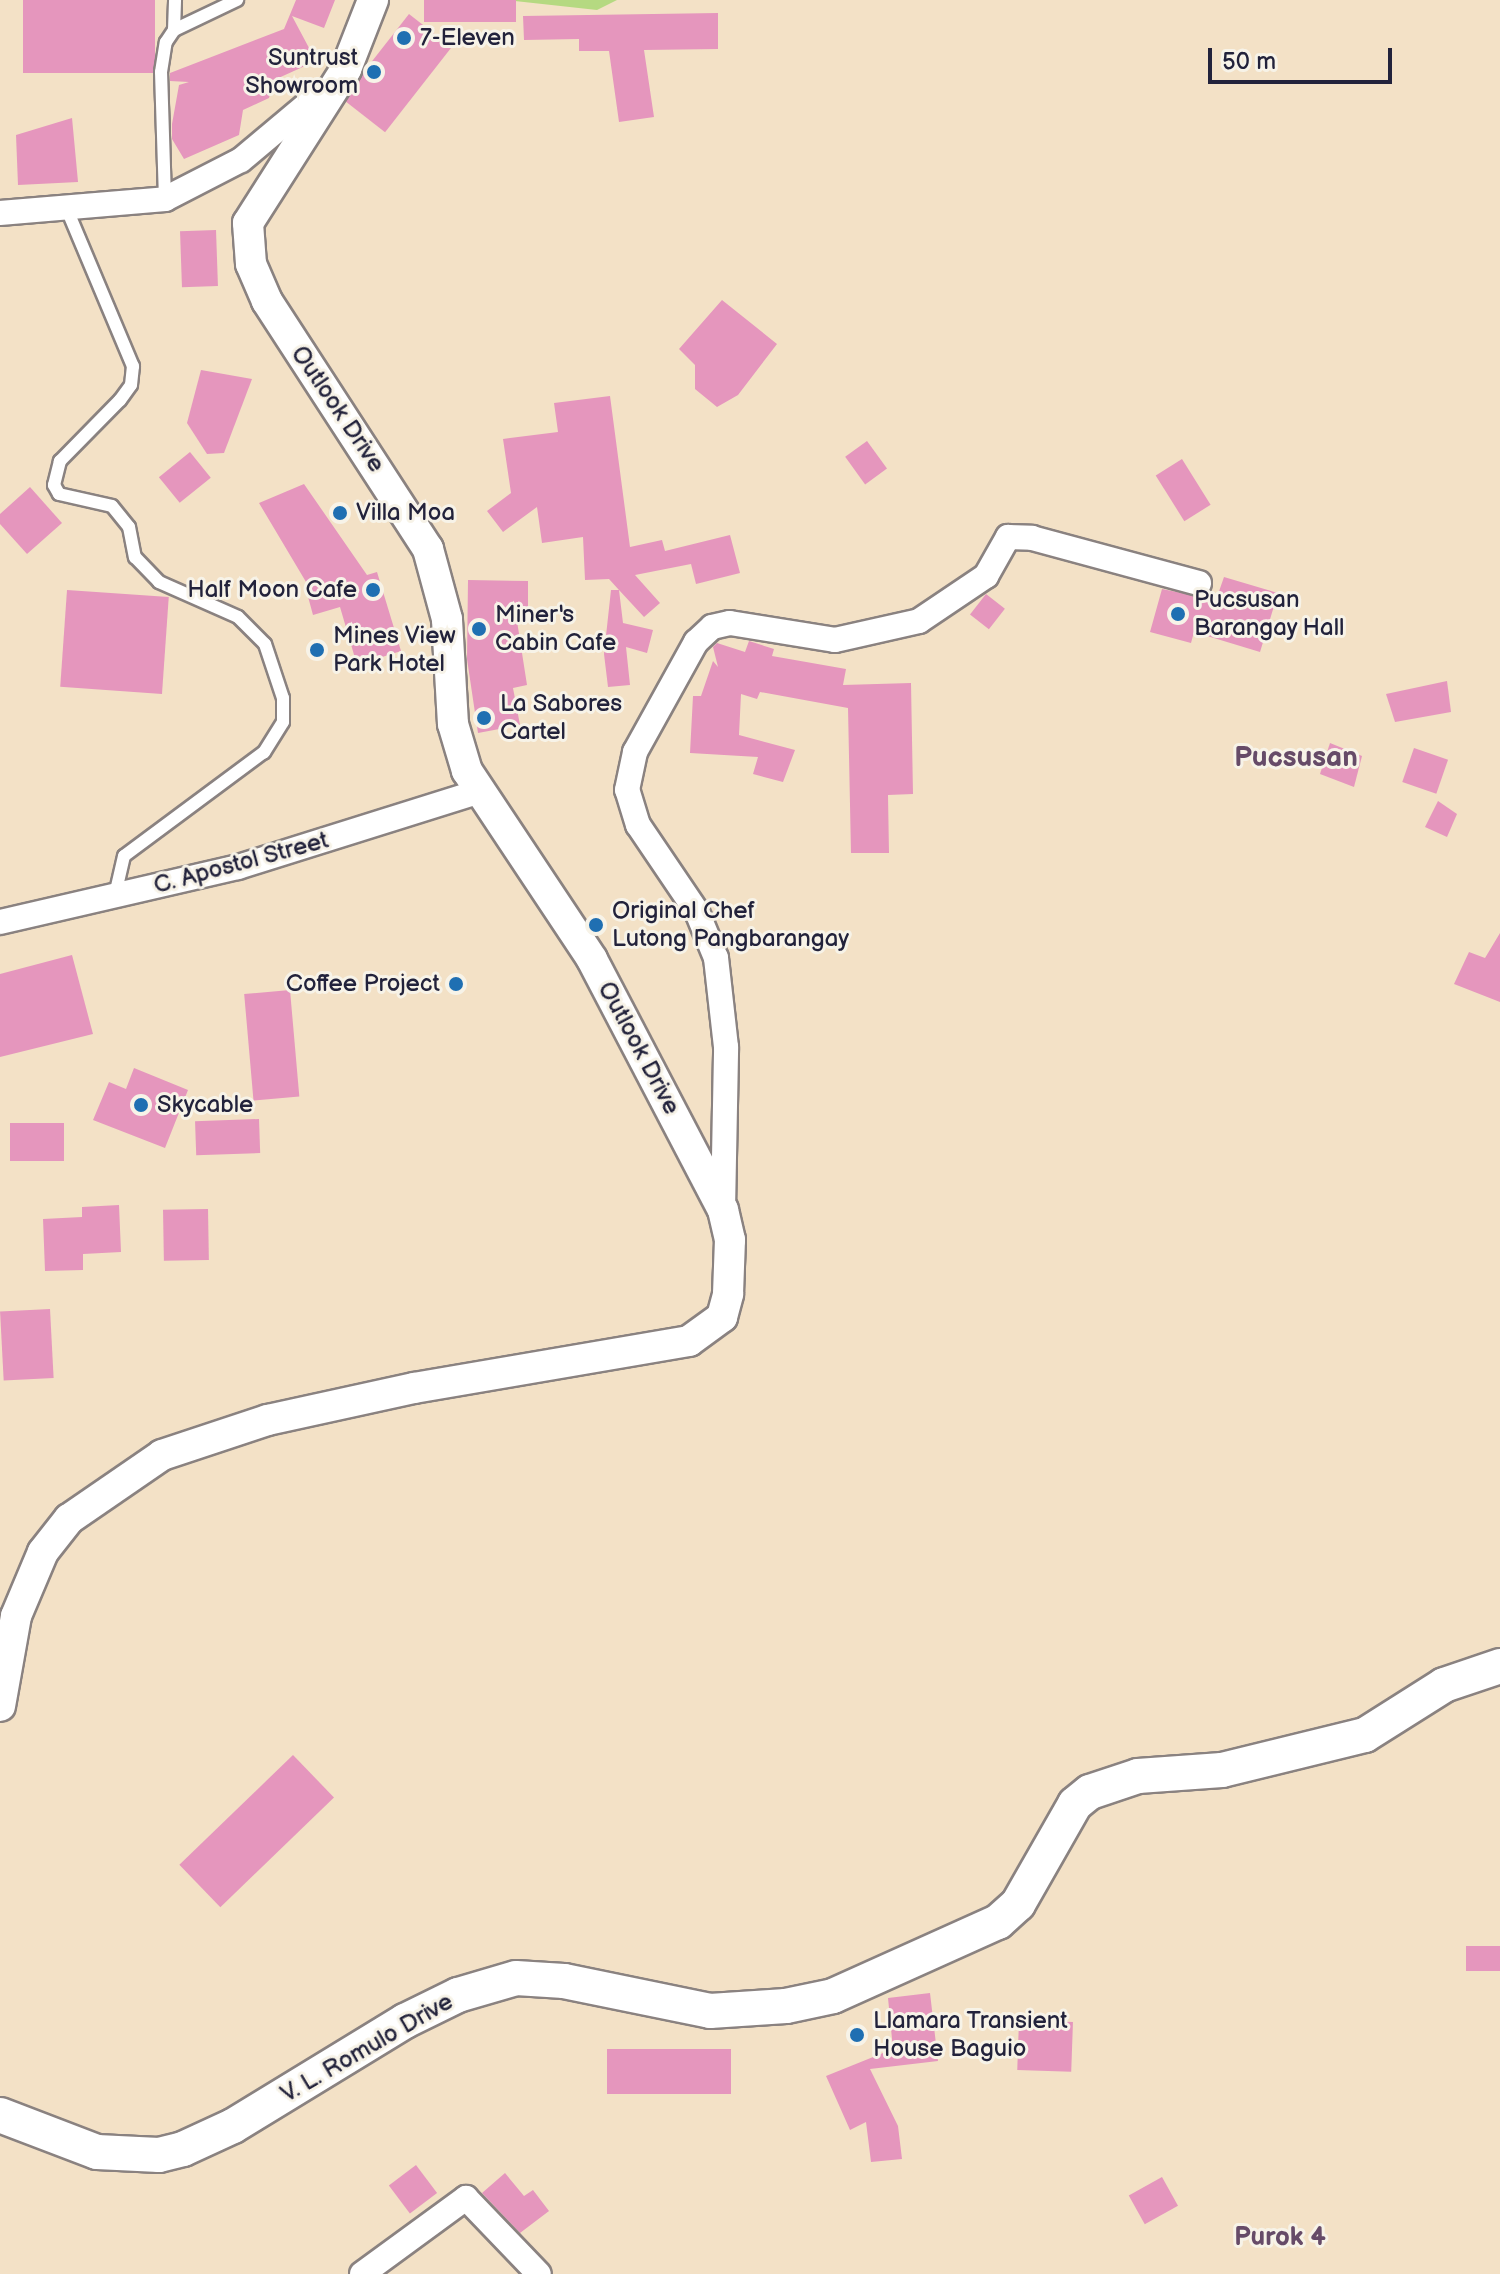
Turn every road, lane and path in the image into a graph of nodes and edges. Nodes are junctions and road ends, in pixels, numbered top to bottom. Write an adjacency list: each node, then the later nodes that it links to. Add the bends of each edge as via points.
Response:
1 (175, 0): 4 (lane)
2 (237, 0): 4 (lane)
3 (373, 0): 5 (street, Outlook Drive)
4 (174, 30): 6 (lane, via 161,55)
5 (346, 69): 6 (street, via 282,130 241,160); 10 (street, Outlook Drive, via 248,223 246,242 267,301 428,549 447,619 453,724)
6 (165, 199): 7 (street)
7 (66, 207): 8 (street); 11 (lane, via 133,366 131,385 60,461 54,485 59,494 112,506 129,527 135,557 159,582 238,617 265,644 283,698 283,722 264,752 124,856)
8 (0, 213)
9 (1199, 583): 13 (street, via 1032,538 1008,537 986,576 919,621 835,640 730,623 712,627 696,642 635,752 627,790 638,825 697,912 716,958 726,1047)
10 (478, 792): 11 (street, C. Apostol Street, via 238,867); 13 (street, Outlook Drive, via 592,959)
11 (115, 895): 12 (street, C. Apostol Street)
12 (0, 922)
13 (723, 1210): 15 (street, Outlook Drive, via 731,1273 722,1317 689,1341 414,1388 268,1420 162,1455 108,1487 69,1519 43,1552 16,1616)
14 (1500, 1666): 16 (main road, V. L. Romulo Drive, via 1444,1685 1365,1735 1222,1770 1138,1776 1090,1792 1075,1804 1018,1904 998,1922 833,1996 786,2006 710,2011 564,1981 516,1978 470,1990 405,2021 233,2126 183,2149 159,2155 97,2152)
15 (0, 1706)
16 (0, 2115)
17 (362, 2274): 18 (street, via 466,2198)
18 (539, 2274)

